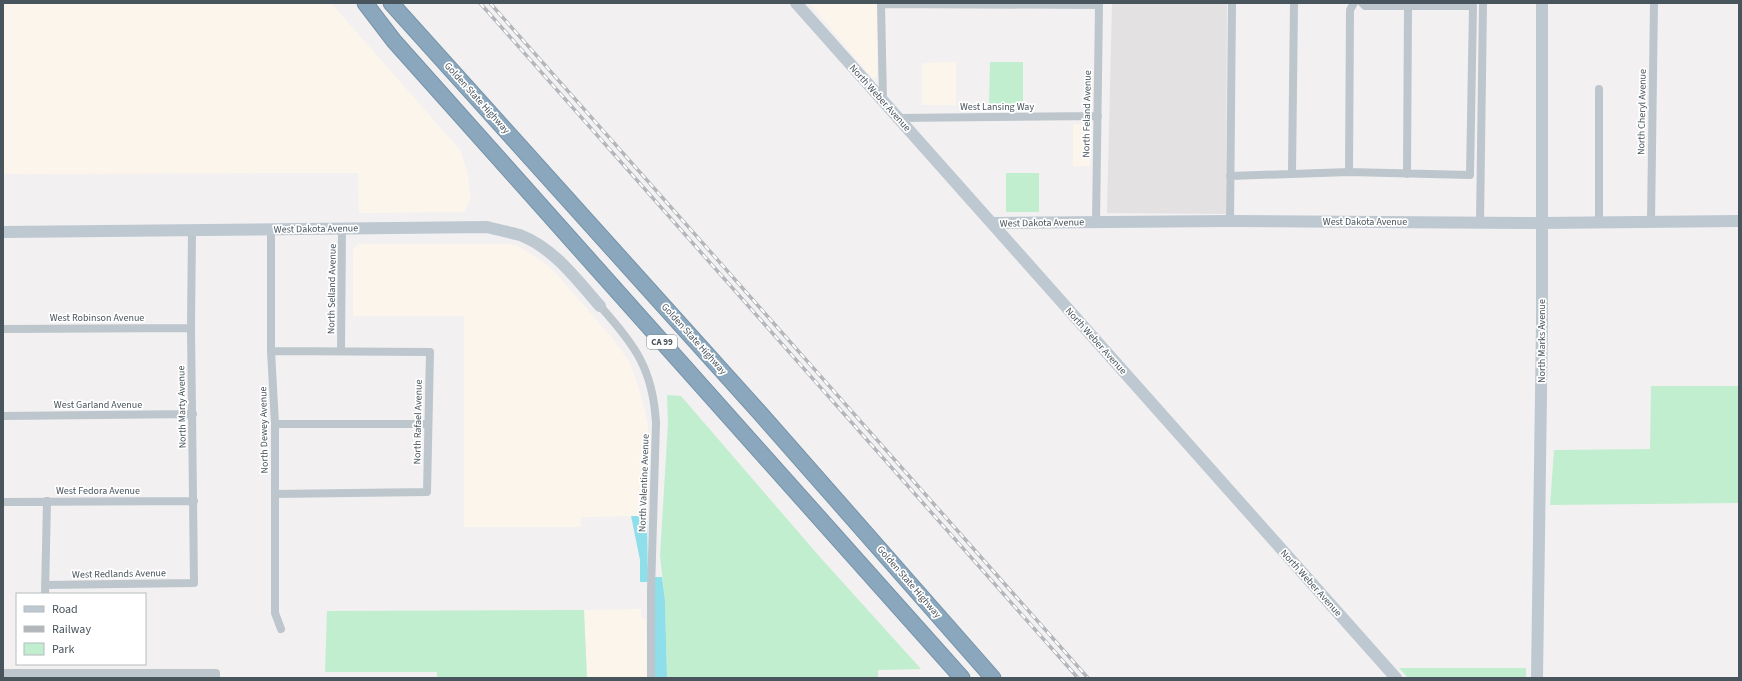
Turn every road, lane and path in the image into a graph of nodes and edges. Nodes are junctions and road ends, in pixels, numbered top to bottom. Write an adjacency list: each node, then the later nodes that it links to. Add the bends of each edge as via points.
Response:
1 (356, 3): 17 (highway)
2 (365, 3): 17 (highway, CA 99)
3 (391, 3): 16 (highway, Golden State Highway / CA 99)
4 (400, 3): 16 (highway)
5 (796, 3): 19 (main road, North Weber Avenue)
6 (1232, 3): 25 (street)
7 (1294, 3): 23 (street)
8 (1354, 3): 22 (street, via 1350,10)
9 (1362, 3): 15 (street, via 1365,6)
10 (1483, 3): 32 (street)
11 (1542, 3): 33 (main road, North Marks Avenue)
12 (1654, 3): 28 (street, North Cheryl Avenue)
13 (881, 4): 14 (street); 19 (street)
14 (991, 4): 20 (street, North Feland Avenue, via 1098,5)
15 (1408, 6): 24 (street); 24 (street, via 1473,6 1470,175)
16 (424, 40): 58 (highway, Golden State Highway / CA 99, via 734,384)
17 (394, 41): 57 (highway, CA 99)
18 (1600, 89): 27 (street)
19 (883, 101): 21 (main road, North Weber Avenue)
20 (1098, 116): 21 (street, West Lansing Way); 30 (street, North Feland Avenue)
21 (898, 118): 31 (main road, North Weber Avenue)
22 (1349, 172): 23 (street); 24 (street)
23 (1292, 173): 25 (street)
24 (1407, 174)
25 (1230, 176): 26 (street)
26 (1230, 221): 30 (main road, West Dakota Avenue); 32 (main road, West Dakota Avenue)
27 (1599, 221): 28 (main road, West Dakota Avenue); 33 (main road, West Dakota Avenue)
28 (1651, 221): 29 (main road, West Dakota Avenue)
29 (1739, 221)
30 (1096, 222): 31 (main road, West Dakota Avenue)
31 (992, 223): 59 (main road, North Weber Avenue)
32 (1480, 223): 33 (main road, West Dakota Avenue)
33 (1541, 223): 60 (main road, North Marks Avenue)
34 (271, 229): 35 (main road, West Dakota Avenue); 36 (main road, West Dakota Avenue); 42 (street, North Dewey Avenue)
35 (342, 229): 38 (main road, West Dakota Avenue, via 487,227 507,231 546,249 563,264); 41 (street, North Selland Avenue)
36 (192, 230): 37 (main road, West Dakota Avenue); 40 (street, North Marty Avenue)
37 (3, 232)
38 (600, 306): 56 (street, North Valentine Avenue, via 637,351 652,388 655,408)
39 (3, 328): 40 (street, West Robinson Avenue)
40 (191, 328): 43 (street, North Marty Avenue)
41 (341, 350): 42 (street); 46 (street, North Rafael Avenue, via 430,352)
42 (271, 351): 45 (street, North Dewey Avenue)
43 (193, 414): 44 (street, West Garland Avenue); 49 (street, North Marty Avenue)
44 (3, 416)
45 (275, 424): 46 (street); 47 (street, North Dewey Avenue)
46 (428, 424): 47 (street, North Rafael Avenue, via 428,492)
47 (275, 494): 53 (street, North Dewey Avenue, via 276,613)
48 (47, 501): 49 (street, West Fedora Avenue); 50 (street, West Fedora Avenue); 52 (street)
49 (194, 501): 51 (street, North Marty Avenue)
50 (3, 502)
51 (194, 583): 52 (street, West Redlands Avenue)
52 (45, 590)
53 (281, 629)
54 (3, 673): 55 (street)
55 (216, 676)
56 (651, 678)
57 (962, 678)
58 (993, 678)
59 (1396, 678)
60 (1537, 678)

